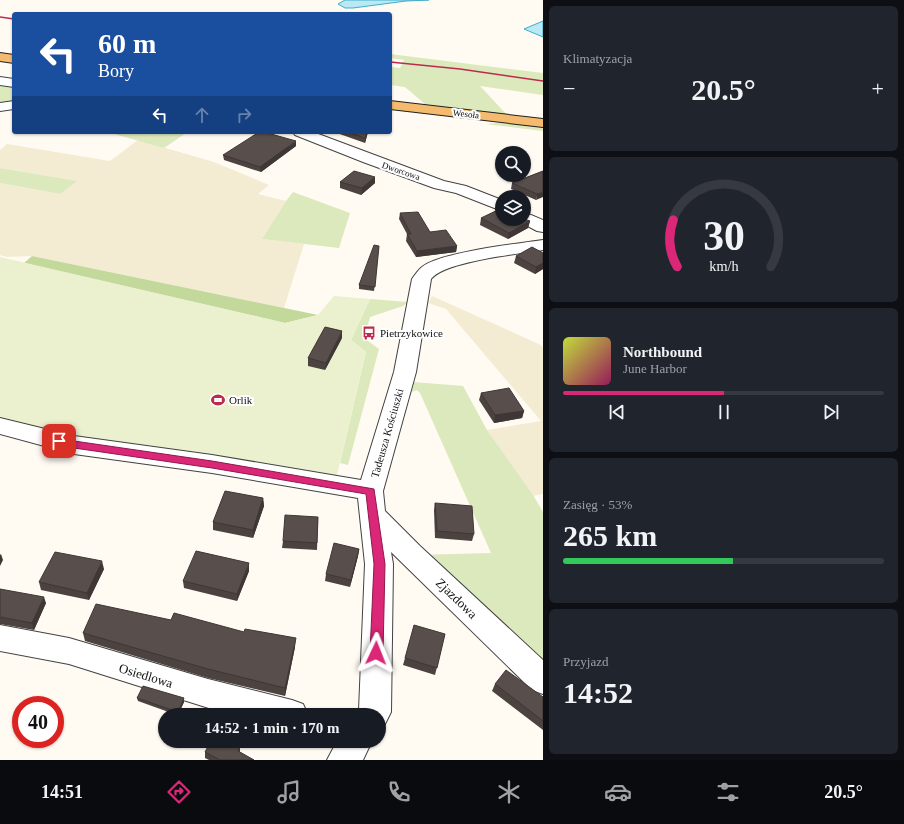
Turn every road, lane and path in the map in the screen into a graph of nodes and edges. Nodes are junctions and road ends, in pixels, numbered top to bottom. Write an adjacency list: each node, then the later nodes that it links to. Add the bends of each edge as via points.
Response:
1 (0, 57): 2 (main road)
2 (12, 59)
3 (0, 81): 4 (street)
4 (12, 83)
5 (12, 105): 7 (street)
6 (392, 105): 8 (main road, Wesoła)
7 (0, 106)
8 (543, 124)
9 (305, 134): 10 (street, Dworcowa)
10 (495, 203)
11 (531, 221): 12 (street)
12 (543, 227)
13 (543, 245): 15 (street, Tadeusza Kościuszki, via 466,258 439,265 425,275 405,372)
14 (0, 426): 15 (street, via 74,445 212,464)
15 (372, 503): 17 (street, Zjazdowa, via 410,554); 19 (street, Tadeusza Kościuszki, via 379,564)
16 (0, 638): 18 (street, Osiedlowa, via 68,650)
17 (543, 680)
18 (261, 708)
19 (375, 708)
20 (352, 748): 21 (street)
21 (344, 760)

